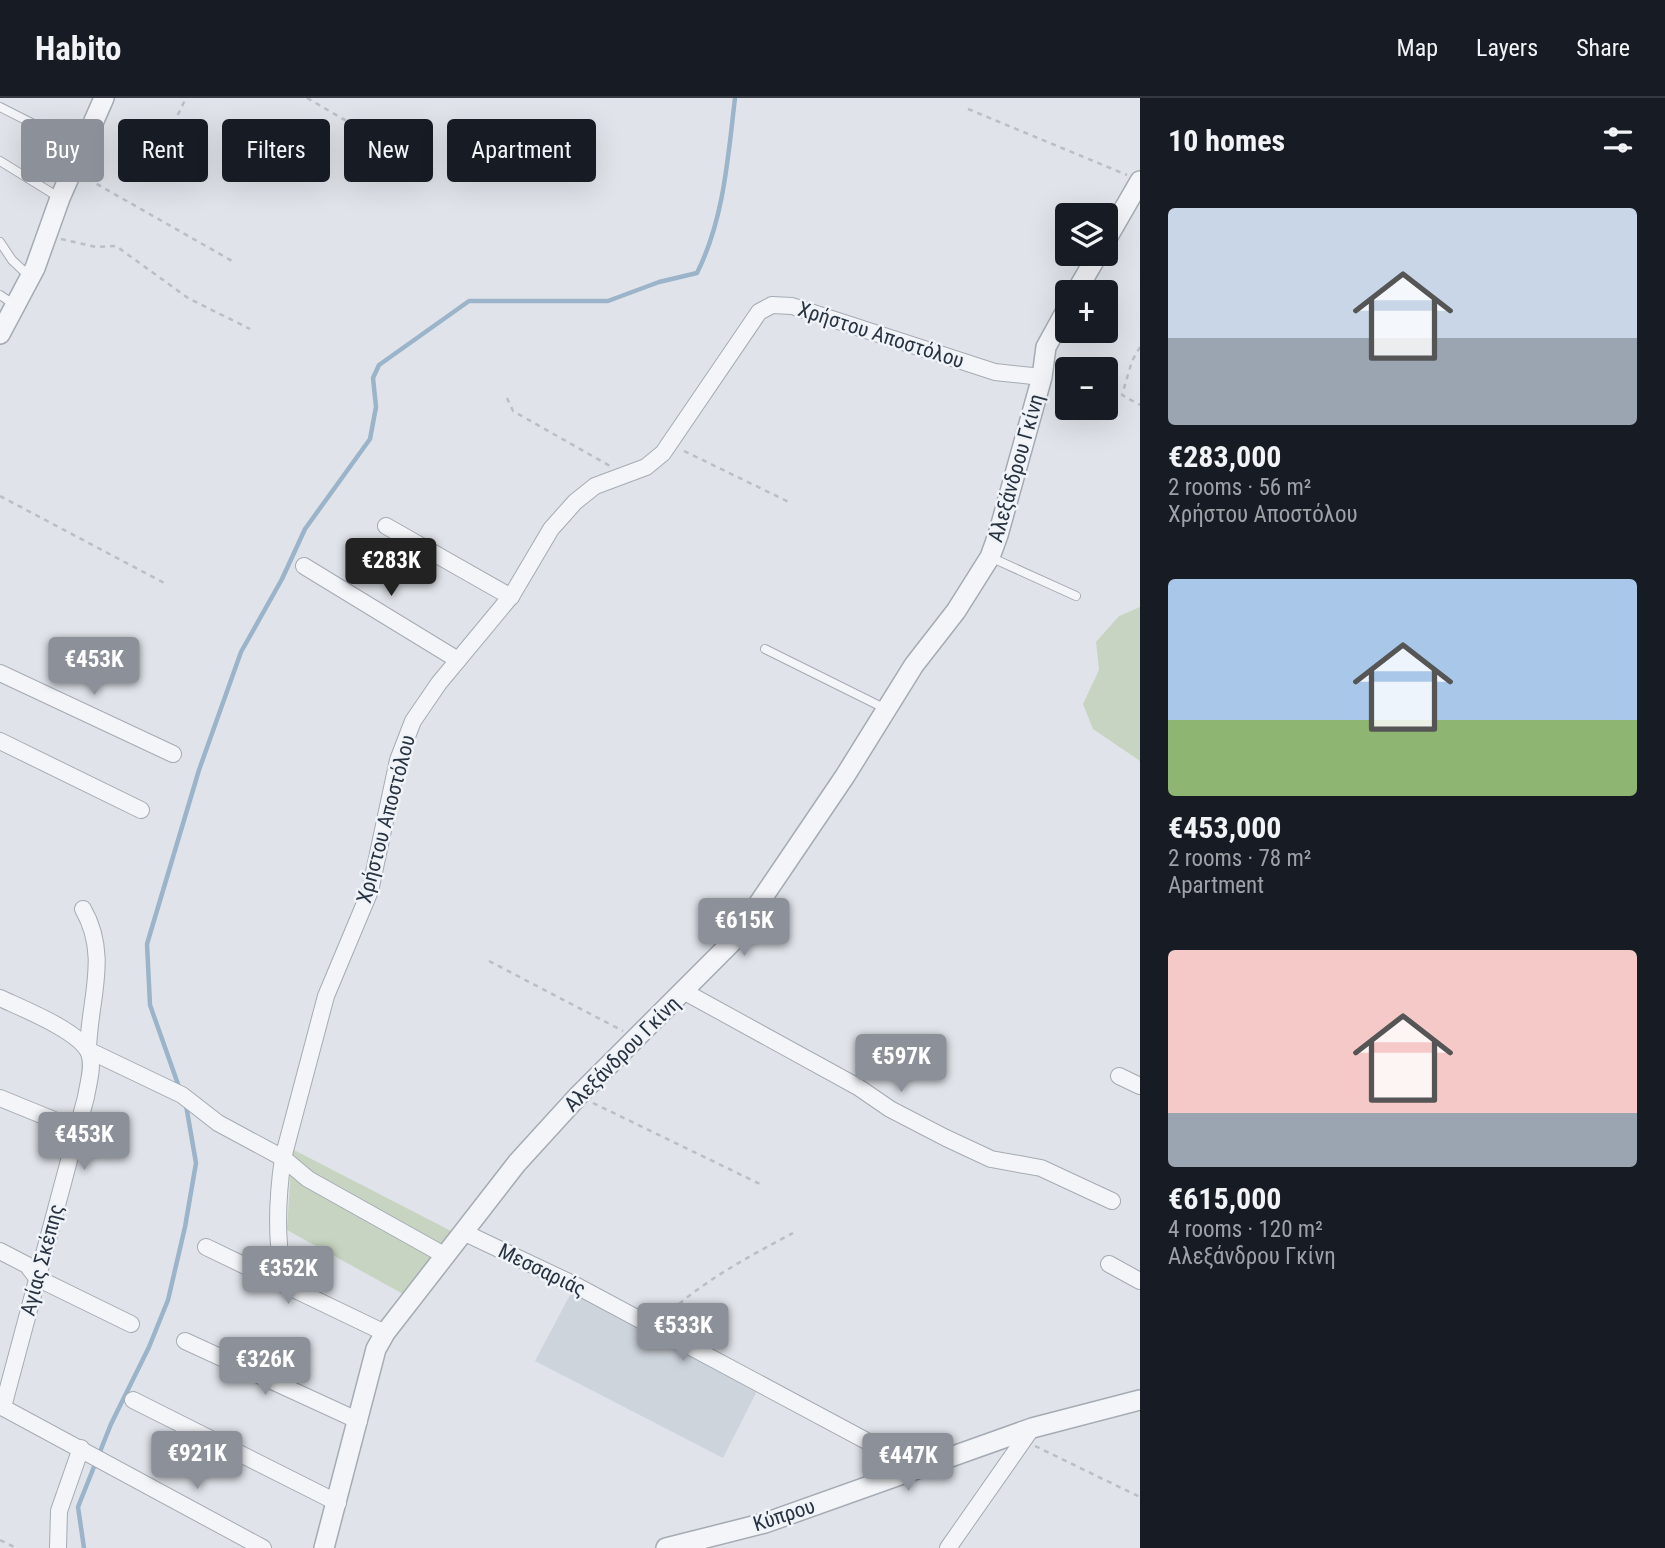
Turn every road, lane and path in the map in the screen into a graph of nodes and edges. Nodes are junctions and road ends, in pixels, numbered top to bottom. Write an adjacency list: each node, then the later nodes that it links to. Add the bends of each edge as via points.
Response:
1 (104, 98): 7 (street)
2 (186, 98): 8 (path)
3 (307, 98): 9 (path)
4 (0, 107): 6 (lane)
5 (968, 109): 11 (path)
6 (24, 119)
7 (94, 119)
8 (176, 119)
9 (344, 119)
10 (0, 161): 14 (lane)
11 (1134, 178): 15 (street)
12 (67, 182): 14 (street)
13 (95, 182): 18 (path)
14 (60, 198): 16 (street)
15 (1118, 213)
16 (48, 234): 19 (street); 21 (path, via 83,245 116,246 188,298)
17 (0, 242): 19 (lane)
18 (234, 262)
19 (30, 277): 20 (street)
20 (8, 300): 23 (street)
21 (250, 329)
22 (1055, 331): 25 (street, Αλεξάνδρου Γκίνη, via 1046,347)
23 (0, 334)
24 (1140, 347): 27 (path, via 1122,396)
25 (1042, 377): 28 (street, Χρήστου Αποστόλου, via 995,372 792,306 772,305 758,312); 33 (street, Αλεξάνδρου Γκίνη)
26 (507, 398): 29 (path, via 513,411)
27 (1140, 405)
28 (670, 444): 29 (street, Χρήστου Αποστόλου, via 646,467); 31 (path)
29 (624, 474): 37 (street, Χρήστου Αποστόλου, via 595,486 575,502 551,529)
30 (0, 496): 35 (path)
31 (791, 503)
32 (386, 526): 37 (street)
33 (990, 557): 36 (lane); 41 (street, Αλεξάνδρου Γκίνη)
34 (304, 566): 39 (street)
35 (168, 586)
36 (1076, 596)
37 (511, 597): 39 (street, Χρήστου Αποστόλου)
38 (765, 649): 41 (lane)
39 (458, 660): 56 (street, Χρήστου Αποστόλου, via 413,721 397,760 370,891 326,996)
40 (0, 673): 43 (street)
41 (886, 709): 47 (street, Αλεξάνδρου Γκίνη, via 779,877 734,940)
42 (0, 741): 44 (street)
43 (173, 754)
44 (141, 810)
45 (83, 909): 50 (street, Αγίας Σκέπης, via 95,929 98,954)
46 (489, 961): 49 (path)
47 (684, 992): 49 (street, Αλεξάνδρου Γκίνη); 58 (street, via 946,1138 991,1158 1041,1168)
48 (0, 998): 50 (street, via 66,1031)
49 (634, 1039): 53 (street, Αλεξάνδρου Γκίνη)
50 (88, 1050): 55 (street, Αγίας Σκέπης, via 88,1084); 56 (street, via 182,1095 218,1123)
51 (1119, 1076): 52 (street)
52 (1140, 1086)
53 (579, 1096): 57 (path); 59 (street, Αλεξάνδρου Γκίνη, via 517,1163)
54 (0, 1098): 55 (street)
55 (76, 1129): 65 (street, Αγίας Σκέπης)
56 (284, 1158): 63 (street, via 308,1179); 67 (street, Χρήστου Αποστόλου, via 279,1259)
57 (760, 1184)
58 (1112, 1201)
59 (463, 1232): 63 (street, Αλεξάνδρου Γκίνη); 69 (street, Μεσσαριάς)
60 (793, 1234): 69 (path, via 734,1264)
61 (206, 1247): 67 (street)
62 (0, 1251): 65 (street, via 27,1265)
63 (444, 1255): 70 (street, Αλεξάνδρου Γκίνη)
64 (1109, 1264): 66 (street)
65 (37, 1278): 68 (street); 74 (street, Αγίας Σκέπης)
66 (1140, 1281)
67 (285, 1283): 70 (street)
68 (131, 1325)
69 (653, 1326): 78 (street, Μεσσαριάς)
70 (385, 1334): 75 (street, Αλεξάνδρου Γκίνη, via 376,1349)
71 (185, 1341): 75 (street)
72 (132, 1400): 80 (street)
73 (1140, 1400): 76 (street, Κύπρου)
74 (1, 1406): 77 (street)
75 (359, 1421): 80 (street, Αλεξάνδρου Γκίνη)
76 (1027, 1434): 78 (street, Κύπρου); 79 (path); 87 (street)
77 (83, 1449): 83 (street, via 59,1511); 84 (street)
78 (917, 1468): 86 (street, Κύπρου, via 765,1523)
79 (1140, 1497)
80 (338, 1503): 85 (street, Αλεξάνδρου Γκίνη)
81 (0, 1540): 82 (path)
82 (16, 1548)
83 (58, 1548)
84 (263, 1548)
85 (324, 1548)
86 (666, 1548)
87 (948, 1548)

